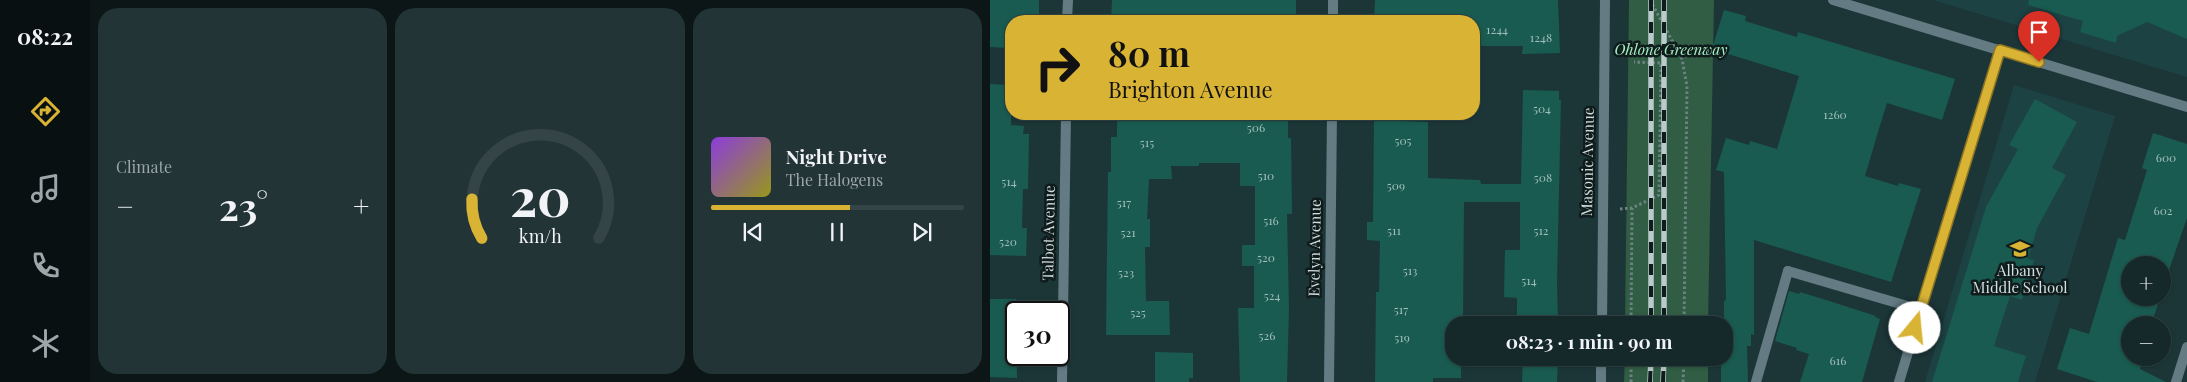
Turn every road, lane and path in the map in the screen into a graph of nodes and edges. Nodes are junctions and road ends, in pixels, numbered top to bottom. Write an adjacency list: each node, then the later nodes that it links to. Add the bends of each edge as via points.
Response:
1 (1068, 0): 6 (street)
2 (1333, 0): 7 (street)
3 (1605, 0): 14 (street, Masonic Avenue)
4 (1650, 0): 16 (path, via 1682,59 1687,86)
5 (1833, 0): 8 (street)
6 (1067, 15)
7 (1333, 15)
8 (2000, 50): 10 (street); 13 (street)
9 (1634, 62): 15 (path, via 1661,63 1659,195 1632,208)
10 (2187, 107)
11 (1066, 120): 21 (street, Talbot Avenue)
12 (1332, 120): 22 (street, Evelyn Avenue)
13 (1921, 310): 26 (street, via 1788,271); 27 (street)
14 (1602, 316)
15 (1631, 316)
16 (1684, 316)
17 (2187, 347): 28 (street)
18 (1601, 366): 23 (street)
19 (1631, 366): 24 (path)
20 (1684, 366): 25 (path)
21 (1062, 382)
22 (1329, 382)
23 (1601, 382)
24 (1631, 382)
25 (1683, 382)
26 (1756, 382)
27 (1899, 382)
28 (2176, 382)

